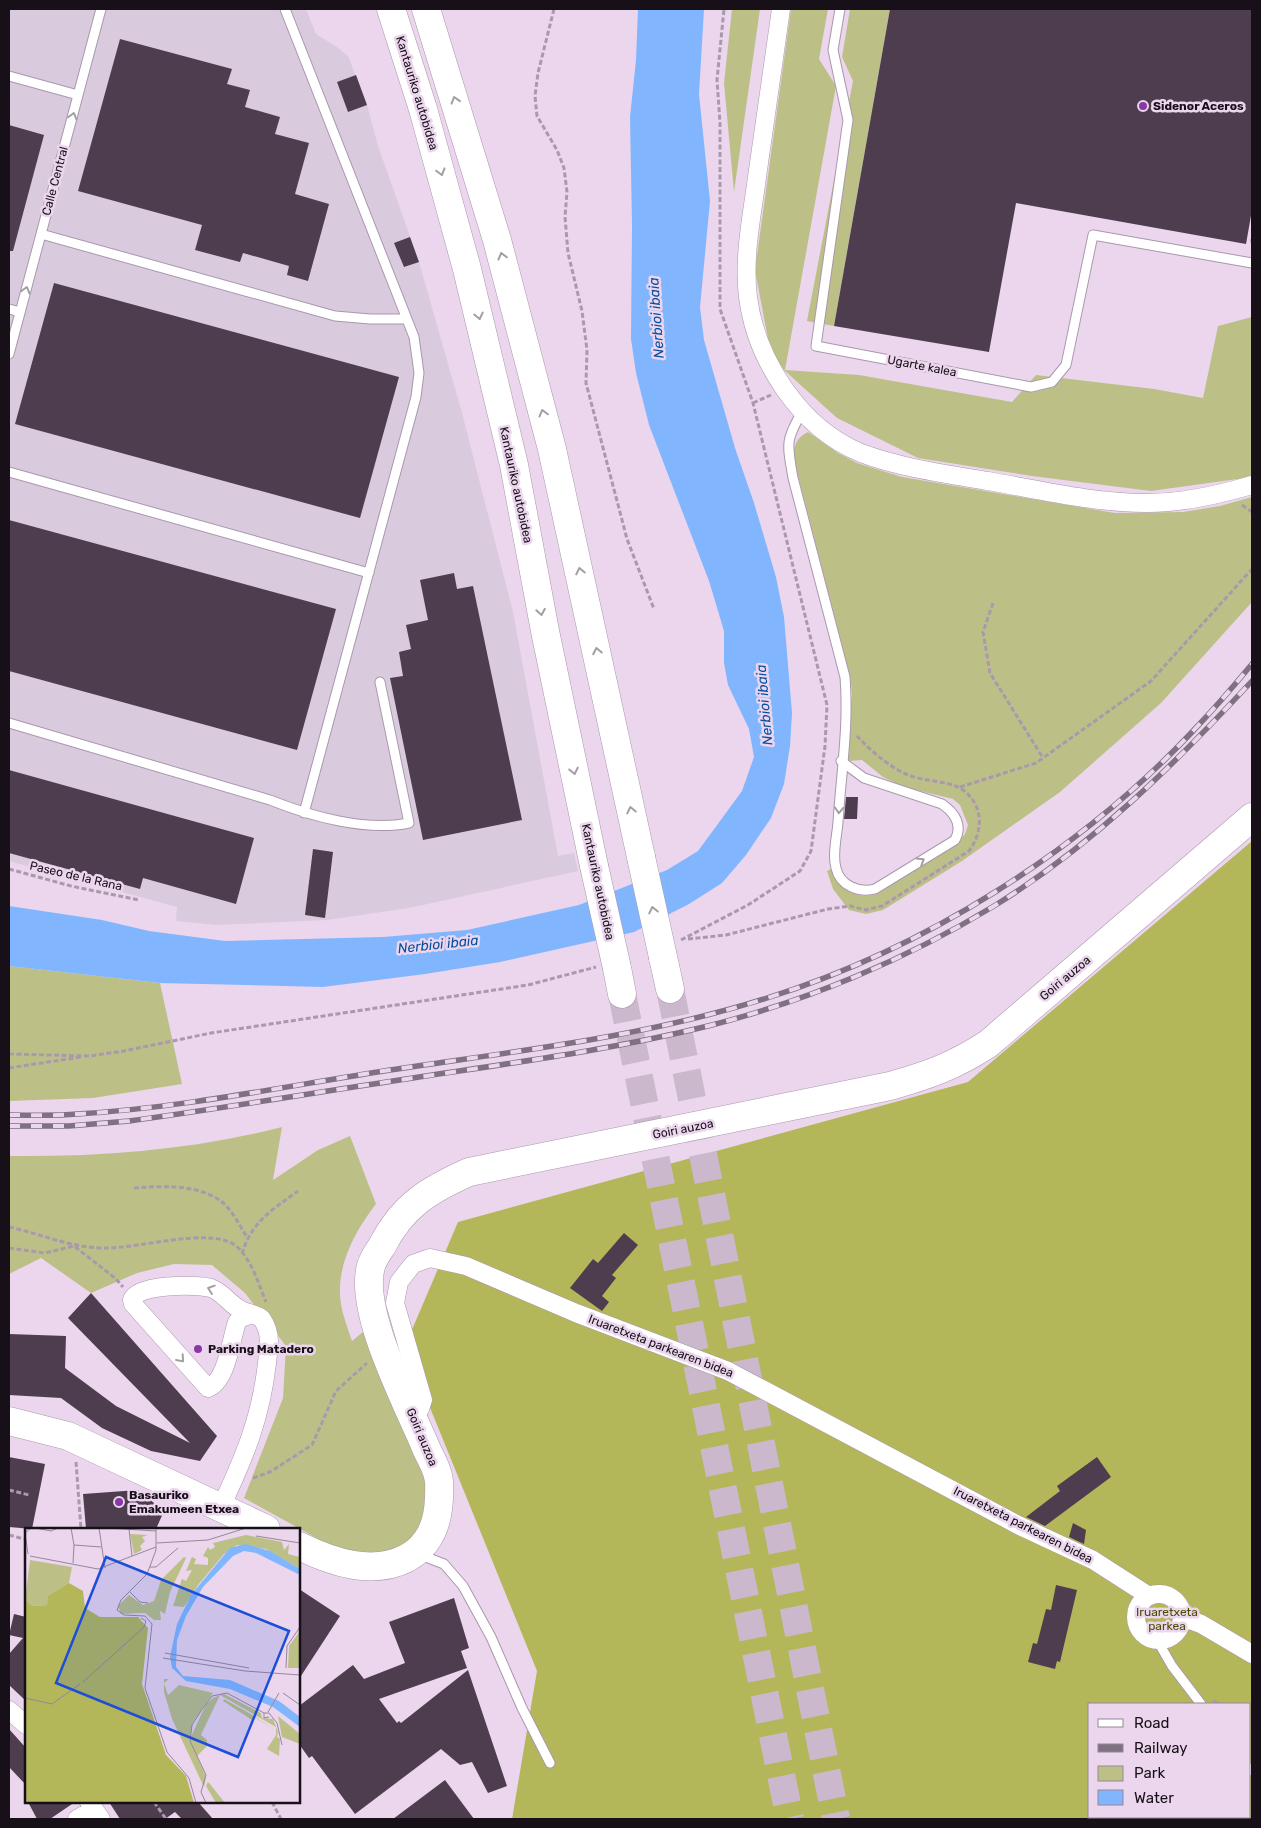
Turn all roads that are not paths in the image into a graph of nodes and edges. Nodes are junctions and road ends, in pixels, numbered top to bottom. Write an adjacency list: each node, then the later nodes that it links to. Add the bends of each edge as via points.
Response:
1 (102, 9): 8 (lane, Calle Central)
2 (285, 9): 13 (lane)
3 (391, 9): 24 (main road, Kantauriko autobidea, one-way to 24, bridge, via 423,109 470,278 514,465 545,631)
4 (426, 9): 25 (main road, one-way to 4, bridge, via 552,449 497,240)
5 (781, 9): 15 (street, via 747,250 748,295 752,318 773,372)
6 (840, 9): 10 (lane, Ugarte kalea, via 833,50 848,120 816,346 1031,387 1052,382 1066,365 1093,235)
7 (9, 76): 8 (lane)
8 (78, 95): 9 (lane, Calle Central, one-way to 8)
9 (41, 234): 12 (lane, Calle Central, one-way to 9); 13 (lane, via 336,316)
10 (1252, 263)
11 (9, 309): 12 (lane)
12 (20, 312): 14 (lane, Calle Central)
13 (407, 319): 18 (lane, via 419,373 416,397)
14 (9, 354)
15 (803, 410): 17 (street, via 829,433 861,452 905,465 1049,491 1116,502 1148,503 1217,495); 21 (lane, via 789,433 788,447 793,478 845,677)
16 (9, 472): 18 (lane)
17 (1252, 485)
18 (368, 573): 22 (lane)
19 (380, 682): 22 (lane, via 409,823 388,827)
20 (9, 723): 22 (lane, via 270,800)
21 (841, 761): 21 (lane, one-way to 21, via 836,868 847,885 866,892 875,889 954,840 959,833 951,810 942,804 864,778)
22 (304, 813)
23 (1252, 817): 27 (main road, Goiri auzoa, via 988,1044 959,1063 882,1088 469,1172 416,1201 393,1224 371,1266 369,1294 374,1323)
24 (619, 981)
25 (670, 989)
26 (252, 1314): 26 (street, one-way to 26, via 230,1303 218,1290 208,1287 164,1286 138,1293 132,1300 208,1388 215,1384 227,1362 237,1322); 29 (street, via 262,1320 268,1332 265,1381 258,1416 242,1462)
27 (411, 1412): 32 (main road, Goiri auzoa, via 439,1476 438,1519 431,1535); 33 (street, Iruaretxeta parkearen bidea, via 420,1409 423,1400 395,1303 399,1282 413,1264 430,1258 466,1266 576,1313 728,1371 1020,1526 1093,1560)
28 (9, 1421): 29 (main road, via 68,1436)
29 (221, 1507): 30 (main road)
30 (264, 1528)
31 (300, 1546): 32 (main road, via 346,1564 375,1567 396,1564)
32 (415, 1553): 40 (lane, via 444,1564 463,1586 491,1637)
33 (1149, 1596): 34 (street, via 1164,1594 1171,1598 1177,1603); 35 (street, via 1139,1606 1136,1621 1144,1634)
34 (1182, 1617): 35 (street, via 1172,1636); 36 (street, via 1201,1624)
35 (1157, 1640): 37 (lane, via 1172,1666)
36 (1252, 1654)
37 (1201, 1703)
38 (9, 1710): 39 (street)
39 (25, 1724)
40 (550, 1763)
41 (95, 1810): 42 (street)
42 (77, 1819)

